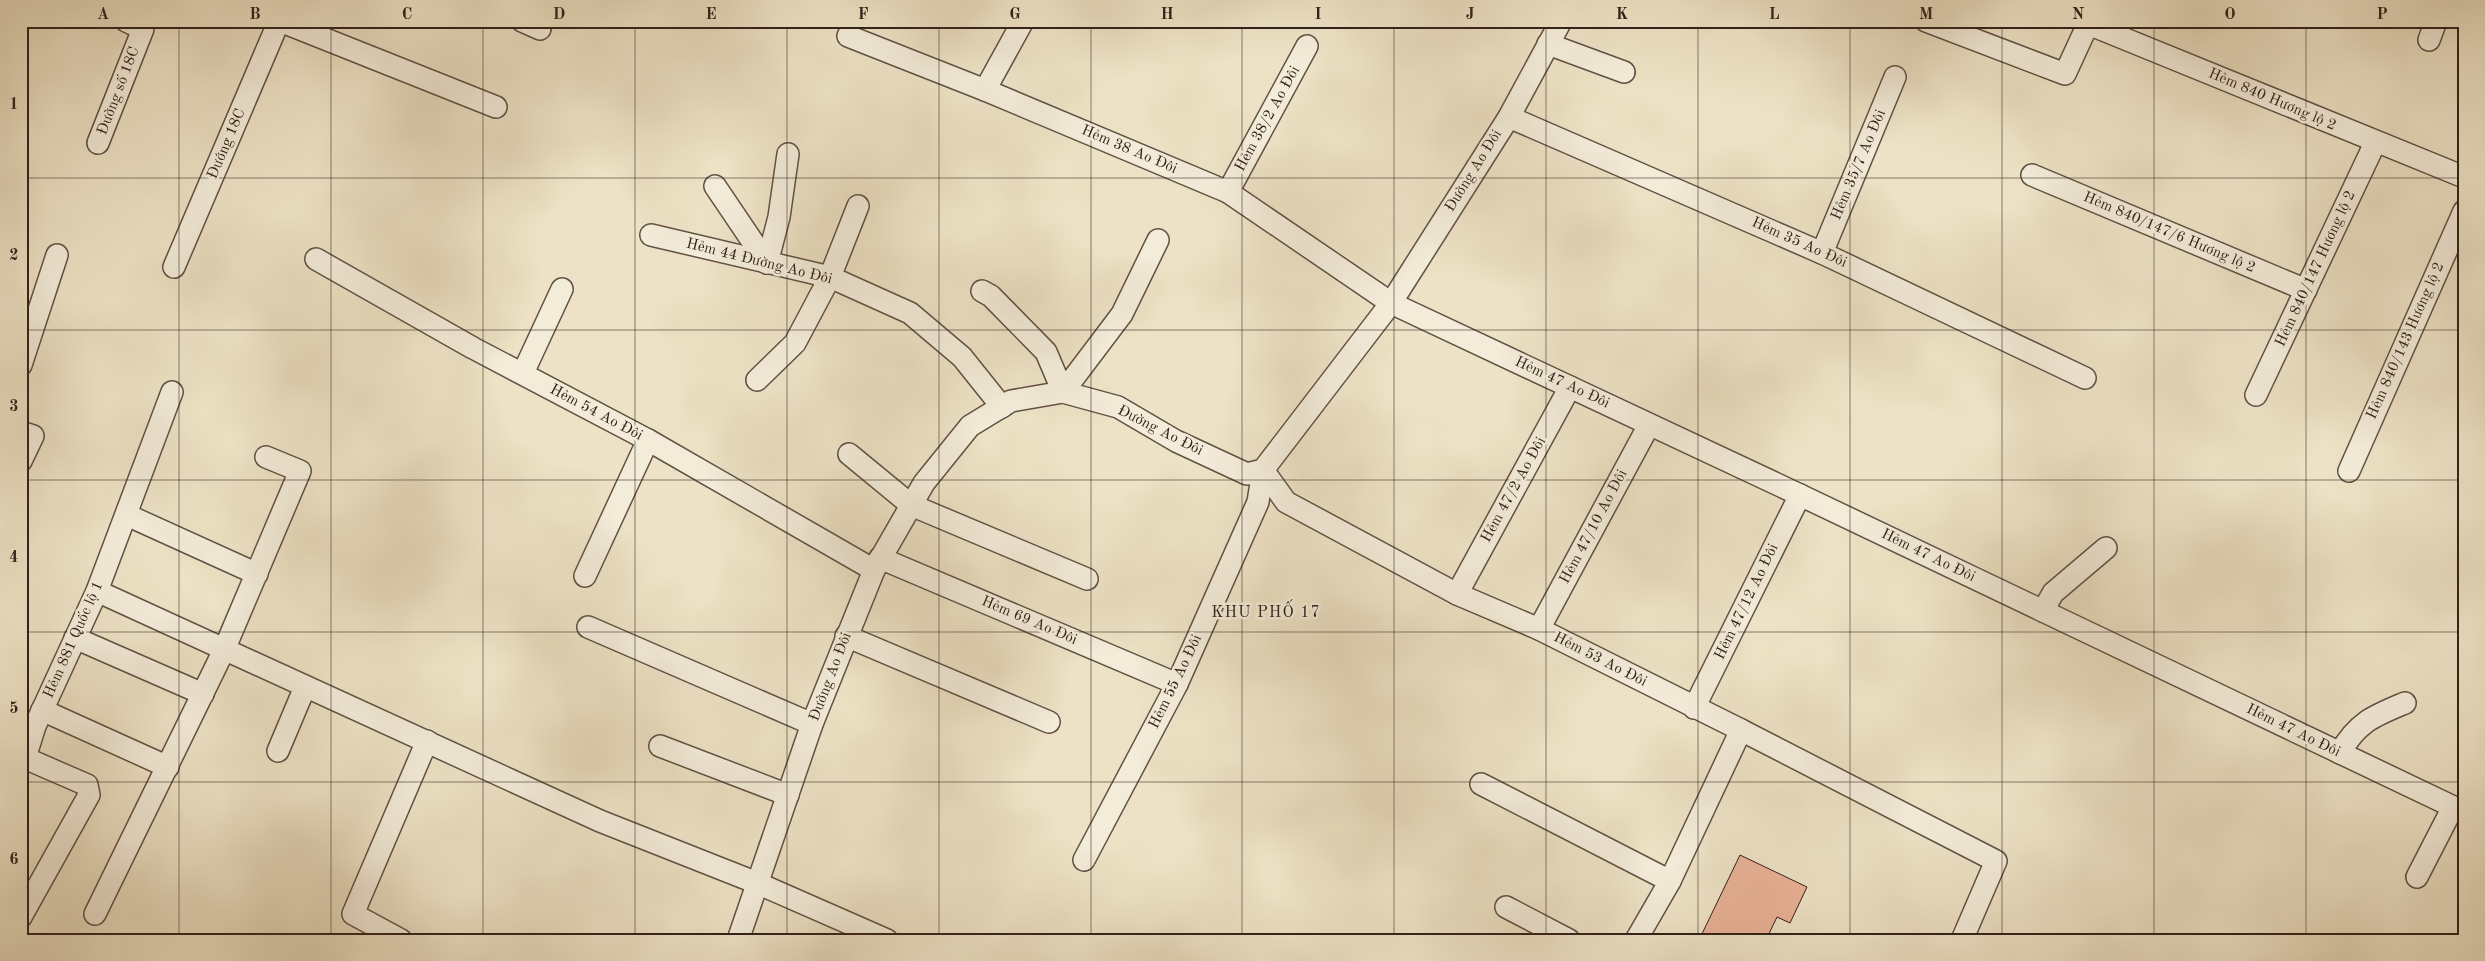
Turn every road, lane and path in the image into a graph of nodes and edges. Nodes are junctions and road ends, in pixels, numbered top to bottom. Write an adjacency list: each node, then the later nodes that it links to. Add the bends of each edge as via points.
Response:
1 (126, 21): 15 (street, Đường số 18C, via 143,29)
2 (279, 21): 13 (street); 30 (street, Đướng 18C)
3 (1023, 21): 12 (street)
4 (1561, 21): 8 (street, Đường Ao Đôi)
5 (1926, 21): 6 (street, via 2065,74)
6 (2085, 23): 16 (street, Hẻm 840 Hương lộ 2)
7 (848, 36): 12 (street, Hẻm 38 Ao Đôi)
8 (1548, 44): 10 (street); 14 (street, Đường Ao Đôi)
9 (1308, 46): 21 (street, Hẻm 38/2 Ao Đôi)
10 (1624, 72)
11 (1895, 76): 26 (street, Hẻm 35/7 Ao Đôi)
12 (985, 90): 21 (street, Hẻm 38 Ao Đôi)
13 (496, 106)
14 (1509, 117): 26 (street, Hẻm 35 Ao Đôi); 35 (street, Đường Ao Đôi)
15 (98, 143)
16 (2375, 143): 19 (street, Hẻm 840 Hương lộ 2); 33 (street, Hẻm 840/147 Hương lộ 2)
17 (788, 154): 29 (street, via 779,217)
18 (2032, 175): 33 (street, Hẻm 840/147/6 Hương lộ 2)
19 (2464, 177)
20 (716, 186): 29 (street)
21 (1228, 192): 35 (street, Hẻm 38 Ao Đôi)
22 (858, 206): 31 (street)
23 (2464, 211): 52 (street, Hẻm 840/143 Hương lộ 2)
24 (651, 234): 29 (street, Hẻm 44 Đường Ao Đôi)
25 (1158, 240): 42 (street, via 1122,314)
26 (1822, 253): 38 (street, Hẻm 35 Ao Đôi)
27 (57, 255): 36 (street)
28 (316, 259): 37 (street, Hẻm 54 Ao Đôi)
29 (767, 263): 31 (street, Hẻm 44 Đường Ao Đôi)
30 (174, 267)
31 (830, 278): 39 (street, via 796,343); 44 (street, Hẻm 44 Đường Ao Đôi, via 910,313 962,356)
32 (562, 289): 37 (street)
33 (2306, 290): 43 (street, Hẻm 840/147 Hương lộ 2)
34 (982, 291): 42 (street, via 991,296 1046,352)
35 (1391, 303): 40 (street, Hẻm 47 Ao Đôi); 51 (street, Đường Ao Đôi)
36 (21, 365)
37 (523, 373): 47 (street, Hẻm 54 Ao Đôi)
38 (2085, 378)
39 (756, 380)
40 (1570, 387): 45 (street, Hẻm 47 Ao Đôi); 62 (street, Hẻm 47/2 Ao Đôi)
41 (172, 392): 55 (street, Hẻm 881 Quốc lộ 1)
42 (1063, 392): 44 (street, Đường Ao Đôi, via 1011,401); 51 (street, Đường Ao Đôi, via 1118,407 1176,441 1247,474)
43 (2256, 395)
44 (1002, 407): 54 (street, Đường Ao Đôi, via 970,426 924,483)
45 (1649, 425): 53 (street, Hẻm 47 Ao Đôi); 65 (street, Hẻm 47/10 Ao Đôi)
46 (27, 434): 50 (street)
47 (648, 440): 57 (street, Hẻm 54 Ao Đôi); 59 (street)
48 (849, 454): 54 (street)
49 (266, 457): 58 (street, via 300,471)
50 (21, 461)
51 (1263, 470): 62 (street, Hẻm 53 Ao Đôi, via 1286,502); 69 (street, Hẻm 55 Ao Đôi, via 1258,502)
52 (2349, 471)
53 (1800, 495): 63 (street, Hẻm 47 Ao Đôi); 73 (street, Hẻm 47/12 Ao Đôi)
54 (911, 505): 57 (street, Đường Ao Đôi); 60 (street)
55 (126, 515): 58 (street); 61 (street, Hẻm 881 Quốc lộ 1)
56 (2106, 548): 63 (street, via 2053,593)
57 (877, 564): 66 (street, Đường Ao Đôi); 69 (street, Hẻm 69 Ao Đôi)
58 (257, 574): 68 (street)
59 (585, 576)
60 (1087, 579)
61 (97, 591): 67 (street, Hẻm 881 Quốc lộ 1); 68 (street)
62 (1457, 594): 65 (street, Hẻm 53 Ao Đôi)
63 (2043, 611): 81 (street, Hẻm 47 Ao Đôi)
64 (588, 626): 76 (street)
65 (1539, 629): 73 (street, Hẻm 53 Ao Đôi)
66 (846, 636): 75 (street); 76 (street, Đường Ao Đôi)
67 (75, 638): 71 (street); 74 (street, Hẻm 881 Quốc lộ 1)
68 (224, 650): 70 (street); 71 (street)
69 (1177, 684): 86 (street, Hẻm 55 Ao Đôi)
70 (305, 687): 78 (street); 80 (street)
71 (203, 694): 82 (street)
72 (2405, 703): 81 (street, via 2368,719 2348,738)
73 (1694, 708): 77 (street, Hẻm 53 Ao Đôi)
74 (42, 710): 82 (street); 92 (street, Hẻm 881 Quốc lộ 1, via 25,758 87,785 89,795)
75 (1049, 722)
76 (812, 724): 84 (street, Đường Ao Đôi)
77 (1741, 730): 88 (street); 98 (street, Hẻm 53 Ao Đôi, via 1996,861)
78 (427, 741): 89 (street, via 600,821); 93 (street, via 353,914)
79 (660, 746): 84 (street)
80 (278, 751)
81 (2340, 753): 85 (street, Hẻm 47 Ao Đôi)
82 (168, 768): 91 (street)
83 (1481, 784): 88 (street)
84 (788, 795): 89 (street, Đường Ao Đôi)
85 (2458, 809): 87 (street)
86 (1084, 860)
87 (2417, 877)
88 (1670, 881): 97 (street)
89 (758, 883): 94 (street, Đường Ao Đôi); 95 (street)
90 (1506, 907): 96 (street)
91 (95, 914)
92 (21, 918)
93 (401, 940)
94 (738, 940)
95 (887, 940)
96 (1569, 940)
97 (1636, 940)
98 (1962, 940)

